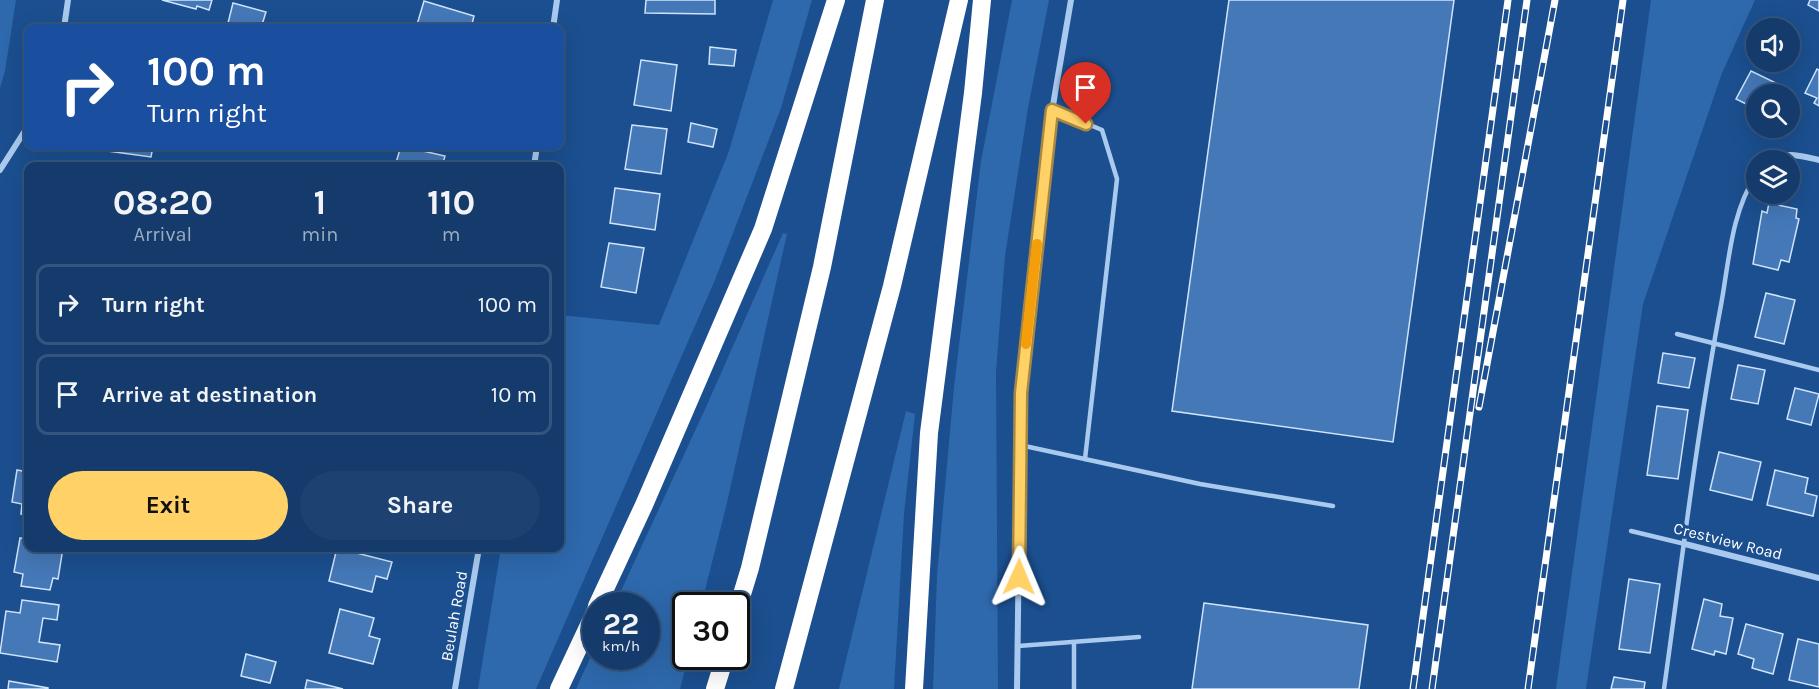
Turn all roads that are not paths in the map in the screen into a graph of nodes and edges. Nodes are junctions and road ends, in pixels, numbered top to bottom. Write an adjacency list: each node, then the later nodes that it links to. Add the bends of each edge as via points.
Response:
1 (68, 0): 8 (street)
2 (557, 0): 9 (street)
3 (836, 0): 26 (highway, via 763,229)
4 (875, 0): 27 (highway, via 822,267)
5 (959, 0): 36 (highway, via 892,286)
6 (982, 0): 37 (highway, via 929,433)
7 (1071, 0): 10 (street)
8 (64, 24)
9 (554, 24)
10 (1052, 110): 19 (street, via 1021,393); 20 (lane, via 1102,130 1117,179)
11 (24, 132): 14 (street)
12 (1800, 156): 13 (street)
13 (1819, 160)
14 (0, 170)
15 (1746, 194): 17 (lane, via 1736,222)
16 (1677, 334): 17 (lane)
17 (1714, 343): 18 (lane); 23 (lane)
18 (1819, 370)
19 (1020, 445): 20 (lane); 31 (street)
20 (1085, 459): 21 (lane, via 1200,484)
21 (1333, 506)
22 (1631, 531): 23 (lane, Crestview Road)
23 (1684, 544): 25 (street, Crestview Road); 40 (lane)
24 (478, 552): 33 (street, Beulah Road)
25 (1819, 578)
26 (603, 592)
27 (742, 592)
28 (1139, 637): 30 (lane)
29 (582, 639): 34 (highway)
30 (1074, 642): 31 (lane); 39 (lane)
31 (1018, 646): 38 (street)
32 (721, 670): 35 (highway)
33 (455, 689)
34 (559, 689)
35 (716, 689)
36 (784, 689)
37 (914, 689)
38 (1017, 689)
39 (1074, 689)
40 (1664, 689)

